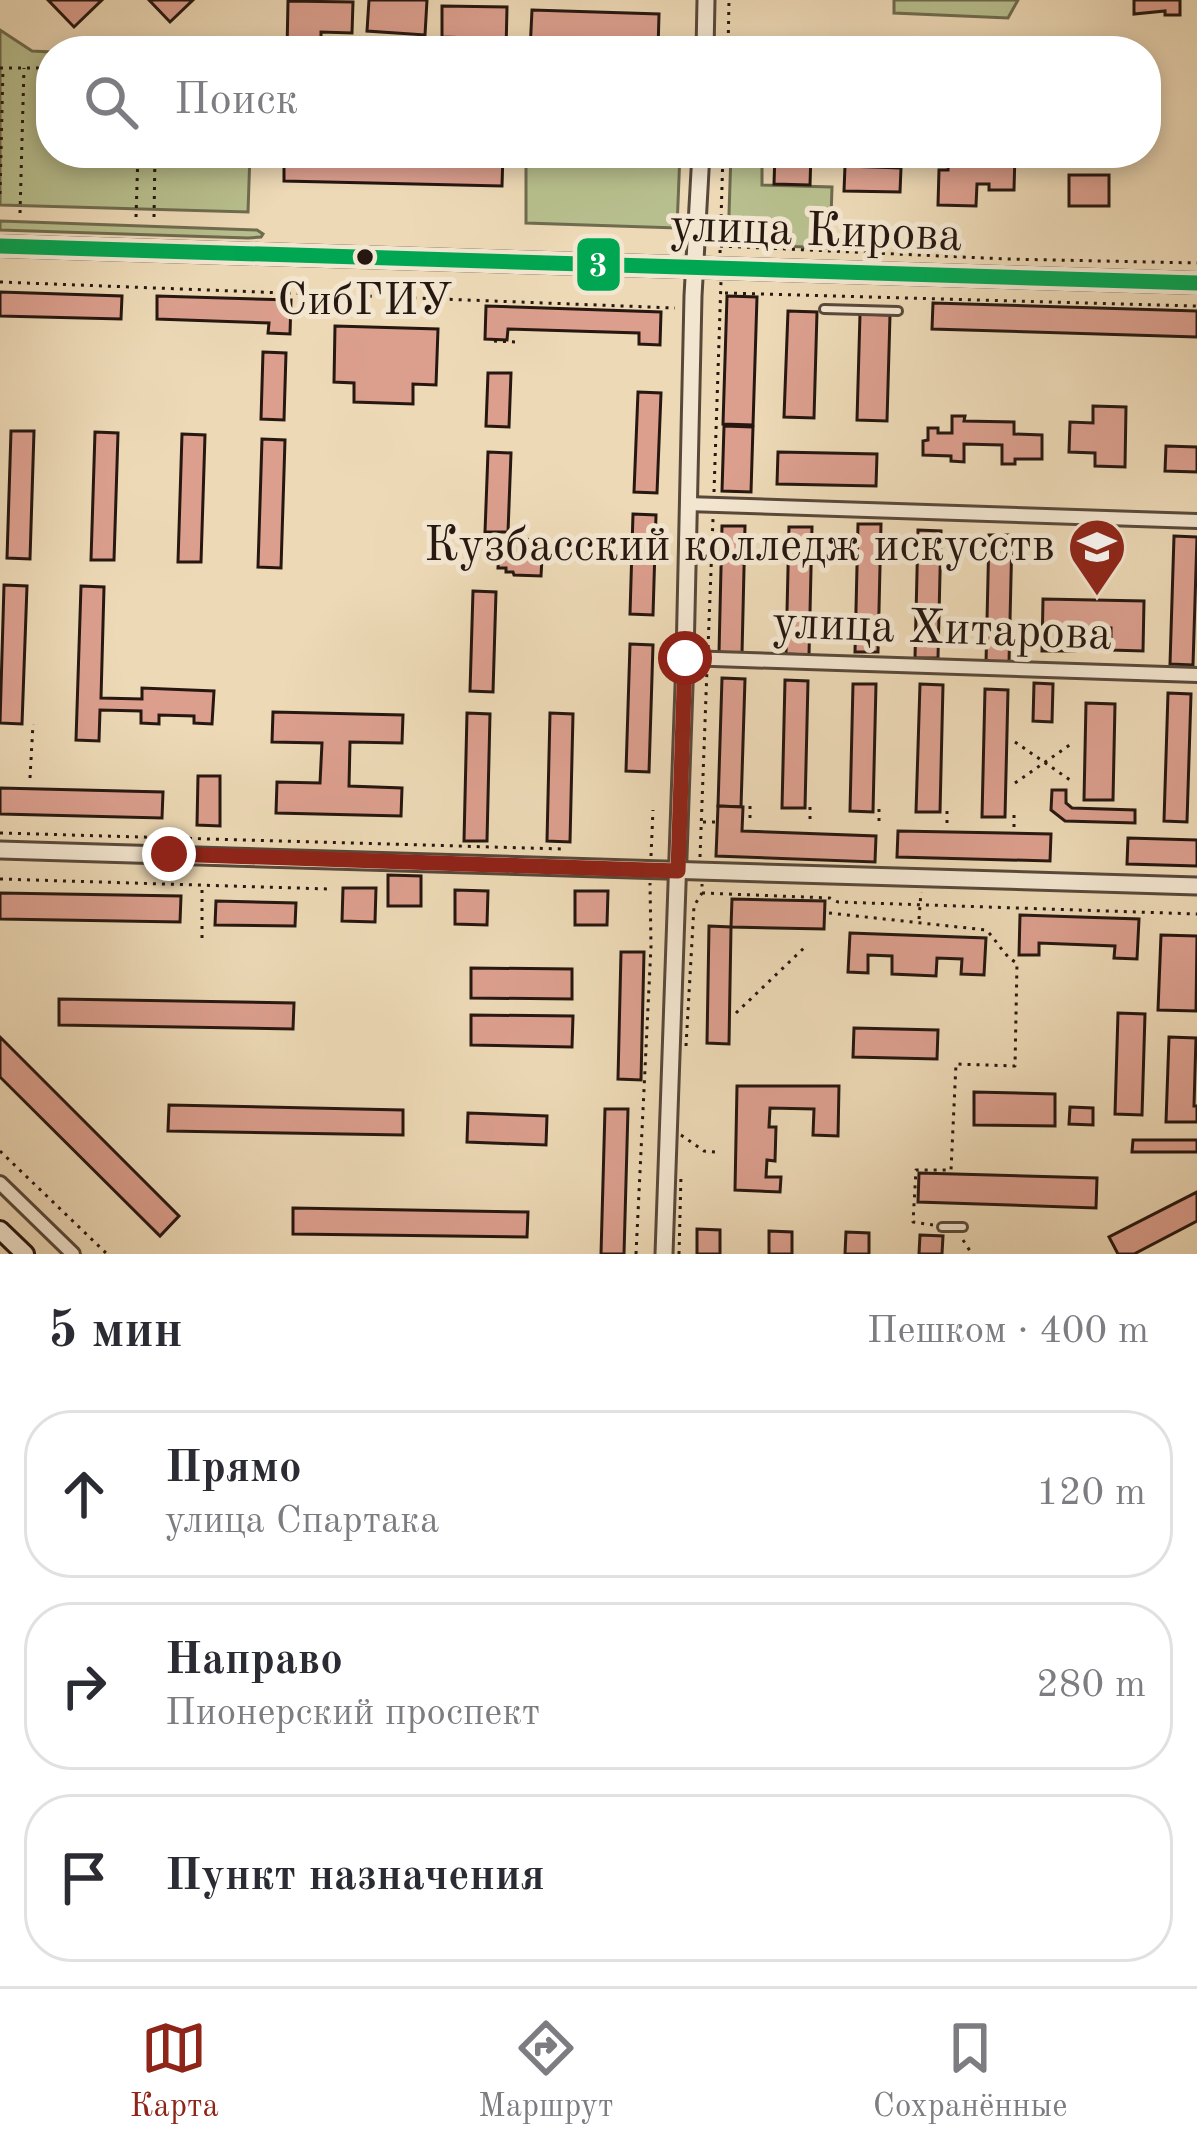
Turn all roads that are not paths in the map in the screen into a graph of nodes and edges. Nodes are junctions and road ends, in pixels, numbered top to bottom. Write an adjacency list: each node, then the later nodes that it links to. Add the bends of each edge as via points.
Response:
1 (706, 0): 2 (street)
2 (705, 36)
3 (700, 168): 5 (street)
4 (0, 246): 5 (main road, улица Кирова)
5 (696, 267): 6 (main road, улица Кирова); 9 (street)
6 (1197, 283)
7 (824, 309): 8 (lane)
8 (898, 310)
9 (687, 504): 10 (street); 11 (street)
10 (1197, 521)
11 (685, 658): 12 (street, улица Хитарова); 14 (street)
12 (1197, 675)
13 (0, 850): 14 (street)
14 (678, 871): 15 (street); 22 (street)
15 (1197, 886)
16 (0, 1183): 21 (street)
17 (942, 1227): 18 (lane)
18 (963, 1227)
19 (0, 1230): 20 (main road)
20 (25, 1254)
21 (73, 1254)
22 (664, 1254)

